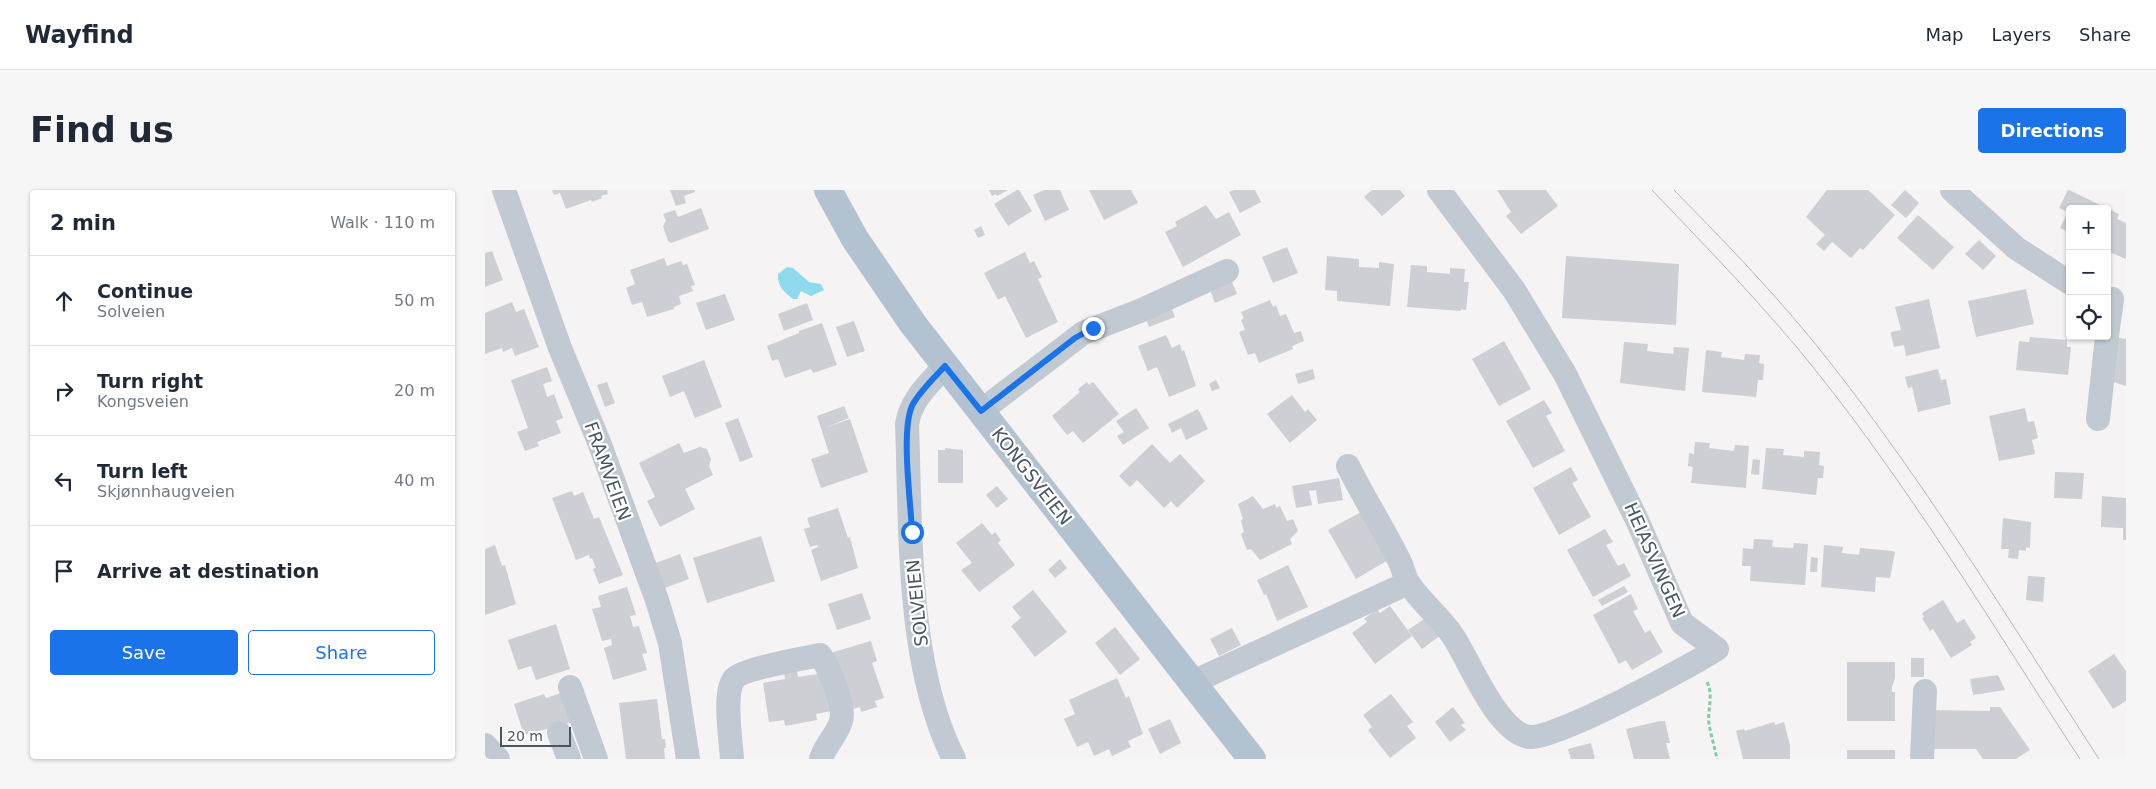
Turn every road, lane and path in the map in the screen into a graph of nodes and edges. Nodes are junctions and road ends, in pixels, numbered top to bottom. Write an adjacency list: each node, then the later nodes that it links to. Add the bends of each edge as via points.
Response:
1 (504, 190): 24 (street, FRAMVEIEN, via 560,348 599,442 657,600 670,643)
2 (828, 190): 10 (main road, KONGSVEIEN, via 872,266)
3 (1439, 190): 15 (street, HEIASVINGEN, via 1514,290 1565,374 1637,520 1681,623)
4 (1952, 190): 6 (street, via 2016,248)
5 (1227, 271): 11 (street, via 1143,310 1083,333)
6 (2066, 280)
7 (2115, 300): 8 (street)
8 (2111, 318)
9 (2107, 340): 12 (street)
10 (945, 366): 11 (main road, KONGSVEIEN); 27 (street, SOLVEIEN, via 912,405 907,424 913,578 919,637 931,694)
11 (981, 411): 16 (main road, KONGSVEIEN)
12 (2098, 420)
13 (1348, 466): 14 (street, via 1400,561)
14 (1408, 583): 15 (street, via 1453,636 1487,696 1509,726 1523,735 1538,736 1559,729); 16 (street)
15 (1708, 655): 29 (path, via 1709,722)
16 (1193, 682): 28 (main road, KONGSVEIEN)
17 (570, 687): 23 (street)
18 (1925, 691): 30 (street)
19 (559, 733): 22 (street)
20 (485, 745): 21 (street)
21 (498, 759)
22 (569, 759)
23 (596, 759)
24 (688, 759)
25 (732, 759): 26 (street, via 729,699 734,679 760,669 820,655 835,689 842,716)
26 (821, 759)
27 (954, 759)
28 (1252, 759)
29 (1717, 759)
30 (1922, 759)

